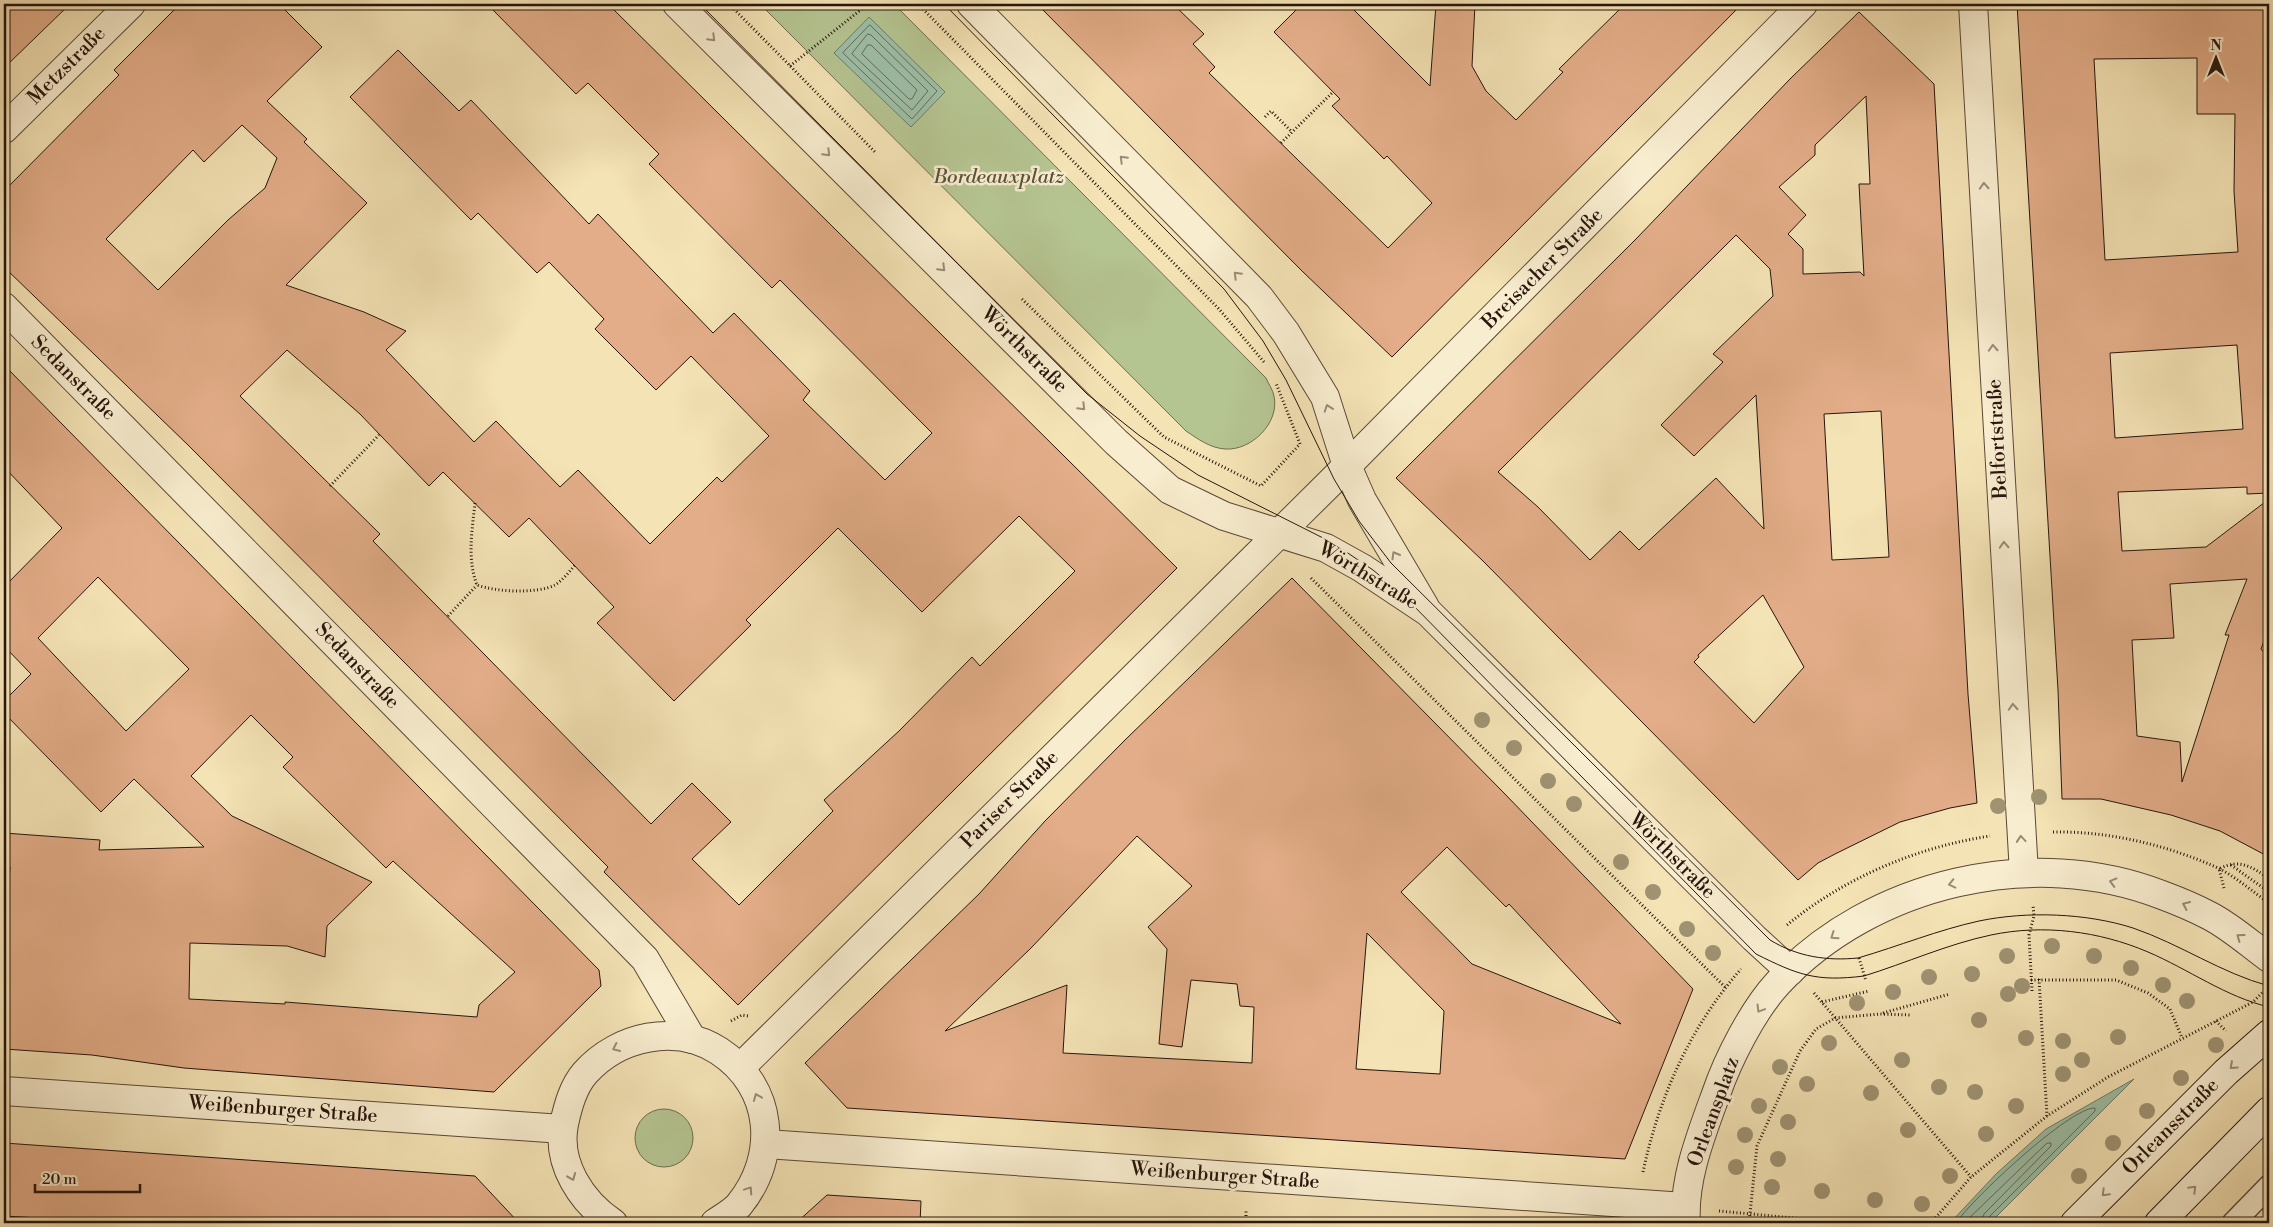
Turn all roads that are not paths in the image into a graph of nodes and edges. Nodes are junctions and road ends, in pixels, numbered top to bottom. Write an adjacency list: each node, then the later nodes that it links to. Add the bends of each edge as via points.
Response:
1 (130, 4): 6 (street, Metzstraße)
2 (677, 4): 9 (street, Wörthstraße, one-way to 9, via 1109,435 1170,490 1224,516)
3 (971, 4): 8 (street, Wörthstraße, one-way to 3, via 1325,397 1286,333 1259,297)
4 (1803, 4): 8 (street, Breisacher Straße)
5 (1973, 4): 11 (street, Belfortstraße, one-way to 5)
6 (4, 129)
7 (4, 308): 15 (street, Sedanstraße, via 645,959)
8 (1347, 466): 9 (street, Breisacher Straße); 10 (street, Wörthstraße, one-way to 8, via 1362,500)
9 (1280, 532): 10 (street, Wörthstraße, via 1339,555); 16 (street, Pariser Straße)
10 (1428, 612): 13 (street, Wörthstraße)
11 (2024, 873): 12 (street, Orleansplatz, one-way to 11, via 2211,916 2160,894 2099,878); 13 (street, Orleansplatz, one-way to 13, via 1973,879 1929,890 1876,911 1833,936)
12 (2269, 958)
13 (1799, 979): 22 (street, Orleansplatz, one-way to 22, via 1765,999 1726,1067 1692,1166)
14 (2269, 1034): 25 (street, Orleansstraße, one-way to 25, via 2226,1072)
15 (692, 1039): 16 (street, via 718,1050); 19 (street, one-way to 19, via 662,1035 633,1040 606,1053 584,1074 569,1100)
16 (740, 1068): 20 (street, one-way to 16, via 764,1116 755,1091)
17 (4, 1091): 19 (street, Weißenburger Straße)
18 (2269, 1111): 26 (street, one-way to 18)
19 (563, 1129): 23 (street, one-way to 23, via 566,1160 577,1188)
20 (766, 1144): 22 (street, Weißenburger Straße, via 1638,1206); 24 (street, one-way to 20, via 738,1207 757,1178)
21 (2269, 1186): 27 (lane)
22 (1686, 1215)
23 (599, 1220)
24 (715, 1223)
25 (2075, 1223)
26 (2159, 1223)
27 (2233, 1223)

